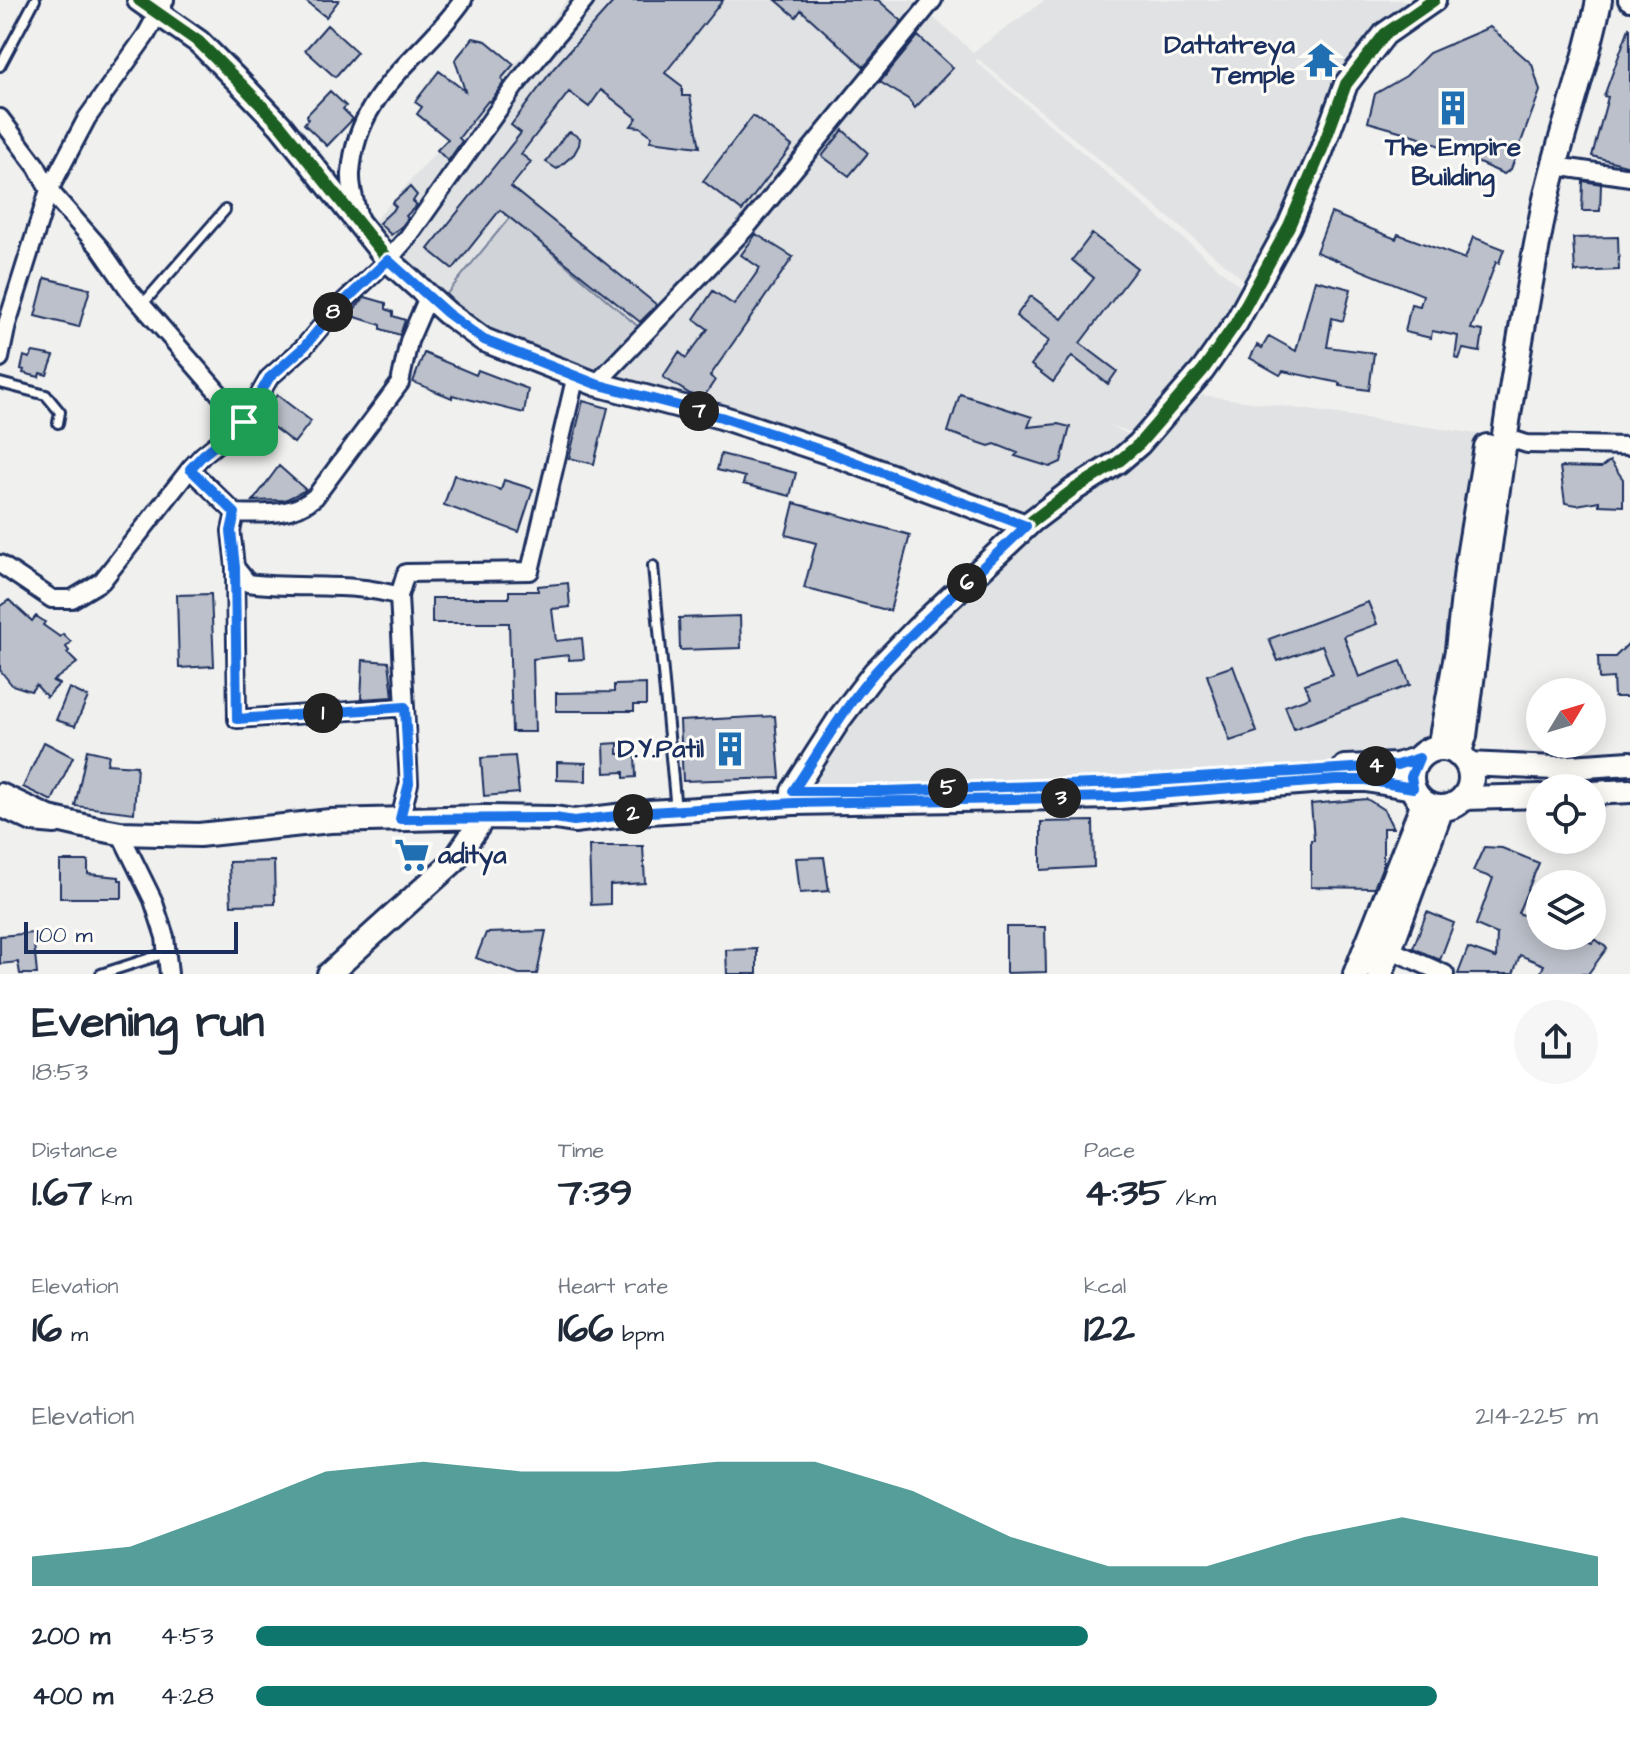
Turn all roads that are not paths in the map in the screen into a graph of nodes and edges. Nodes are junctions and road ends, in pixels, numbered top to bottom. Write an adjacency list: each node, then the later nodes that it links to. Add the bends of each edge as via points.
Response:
1 (35, 0): 10 (lane)
2 (139, 0): 9 (main road)
3 (585, 0): 17 (street)
4 (933, 0): 21 (street, via 746,228)
5 (1434, 0): 29 (main road, via 1385,34 1346,84 1289,226 1236,323 1203,370 1139,444)
6 (1587, 0): 35 (main road, via 1524,233 1467,569)
7 (1599, 0): 12 (main road)
8 (456, 2): 16 (street, via 388,84 358,132 351,178)
9 (162, 7): 14 (street, via 87,118); 16 (main road, via 280,125)
10 (0, 66)
11 (0, 118): 14 (street)
12 (1555, 166): 13 (street); 25 (main road, via 1542,214)
13 (1630, 177)
14 (49, 190): 19 (street); 20 (street)
15 (225, 210): 19 (lane)
16 (360, 224): 17 (main road)
17 (388, 260): 18 (main road); 23 (street, via 269,378)
18 (429, 295): 21 (main road, via 484,340); 28 (street, via 409,341 400,383 315,497 302,508)
19 (142, 305): 23 (street)
20 (0, 358)
21 (586, 380): 29 (main road, via 732,420); 33 (street, via 530,571 406,573)
22 (0, 383): 24 (lane, via 46,395 60,412)
23 (244, 422): 27 (street)
24 (58, 423)
25 (1505, 437): 26 (street, via 1527,444); 35 (main road, via 1464,736)
26 (1630, 446)
27 (190, 469): 28 (street); 30 (street, via 102,581 72,599 52,599)
28 (235, 513): 32 (street)
29 (1026, 526): 41 (main road, via 875,672 840,718)
30 (0, 564)
31 (653, 566): 44 (lane)
32 (235, 567): 33 (street, via 248,583 376,589); 34 (street, via 237,719)
33 (399, 596): 34 (street)
34 (405, 707): 48 (street, via 409,783)
35 (1446, 756): 36 (main road, via 1556,768); 41 (main road, via 1397,765 1122,783); 42 (main road, via 1470,776); 43 (main road, via 1411,777)
36 (1630, 763)
37 (1630, 791): 38 (main road)
38 (1606, 792)
39 (0, 795): 49 (main road, via 49,818)
40 (1526, 796): 42 (main road)
41 (793, 797): 43 (main road, via 1119,797 1366,780); 44 (main road); 47 (main road, via 574,821)
42 (1463, 798): 43 (main road, via 1455,805)
43 (1426, 799): 51 (main road); 56 (main road)
44 (675, 800): 47 (main road, via 565,807)
45 (0, 808): 49 (street, via 32,823)
46 (484, 817): 47 (main road); 48 (main road); 53 (main road, via 454,861)
47 (555, 818)
48 (400, 819): 50 (main road, via 199,835)
49 (88, 827): 50 (main road)
50 (120, 833): 52 (street, via 153,900)
51 (1389, 949): 57 (main road); 58 (street)
52 (167, 953): 54 (lane); 55 (street)
53 (332, 973)
54 (101, 974)
55 (169, 974)
56 (1356, 974)
57 (1380, 974)
58 (1445, 974)

